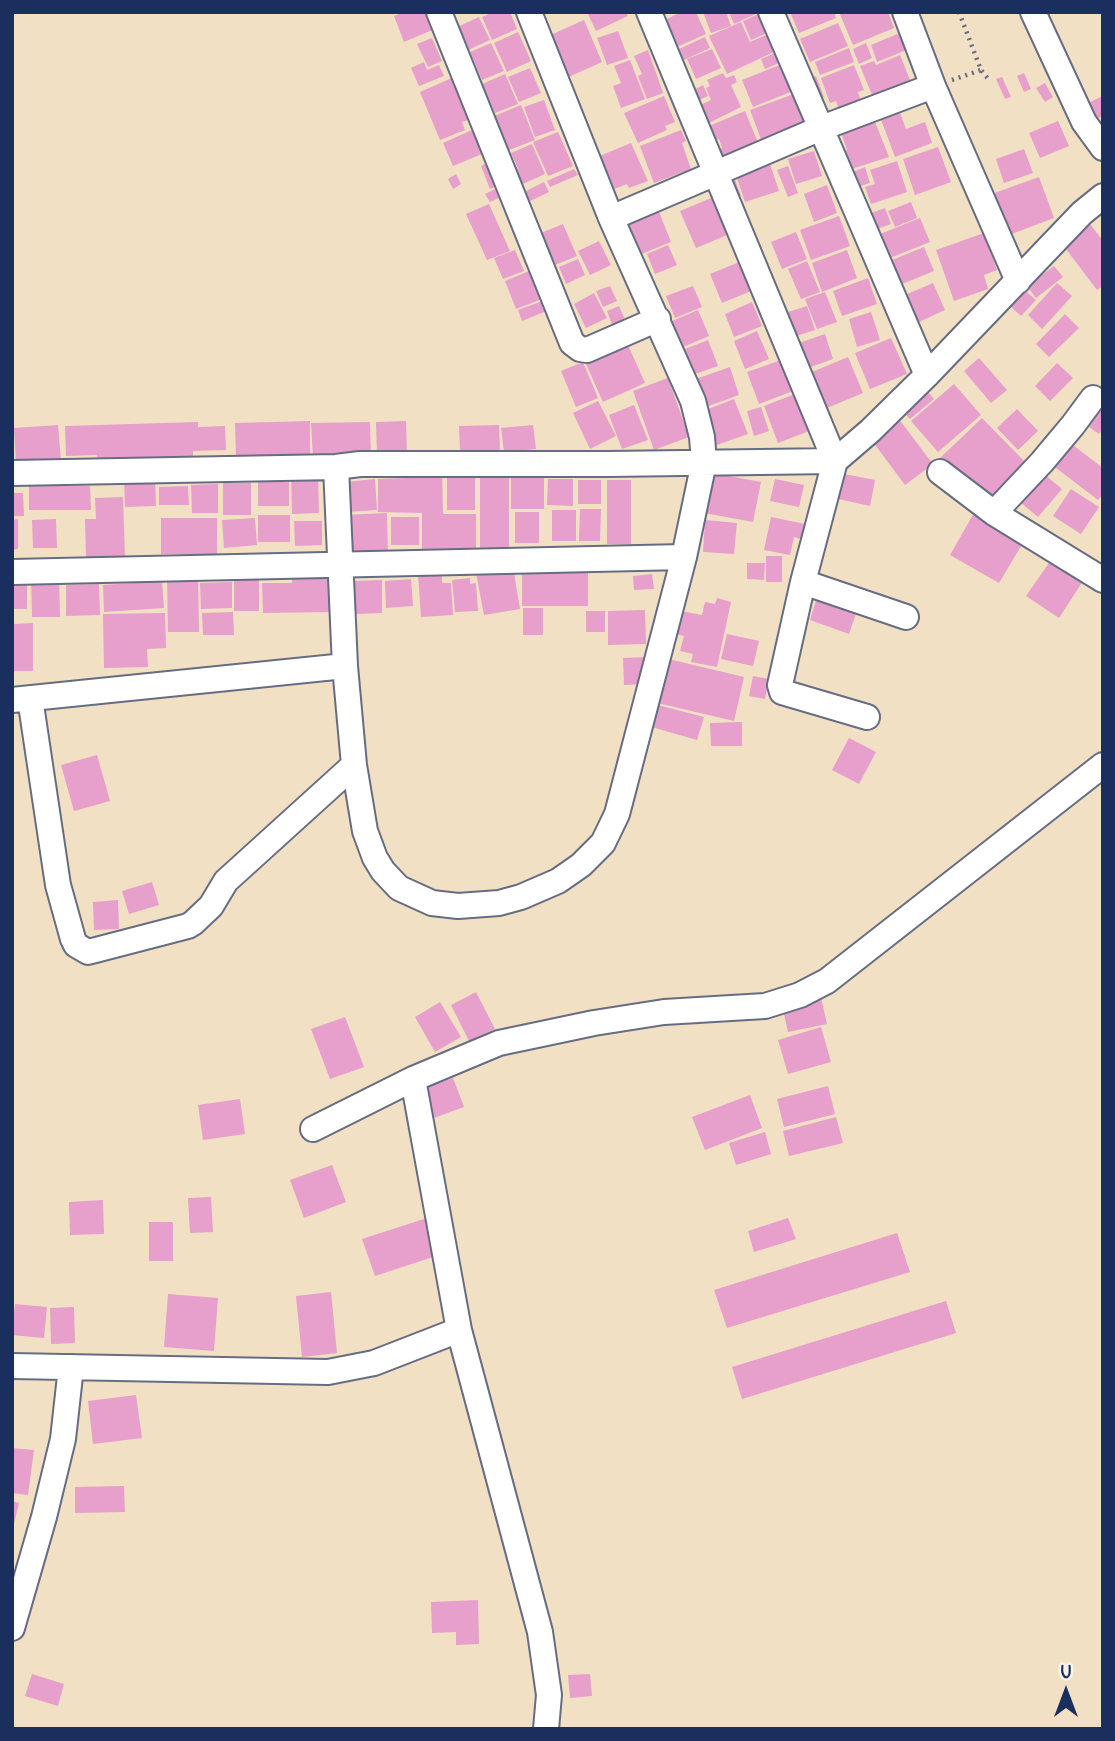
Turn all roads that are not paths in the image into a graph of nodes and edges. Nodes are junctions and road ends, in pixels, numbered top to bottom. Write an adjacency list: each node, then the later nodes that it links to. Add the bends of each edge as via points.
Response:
1 (439, 12): 14 (street, via 572,343 587,350)
2 (529, 12): 12 (street)
3 (649, 12): 10 (street)
4 (771, 12): 8 (street)
5 (905, 12): 7 (street)
6 (1033, 12): 9 (street, via 1084,122)
7 (933, 86): 8 (street); 13 (street)
8 (819, 129): 10 (street); 15 (street)
9 (1103, 148)
10 (718, 173): 12 (street); 17 (street)
11 (1103, 195): 13 (street)
12 (611, 218): 14 (street)
13 (1018, 281): 15 (street)
14 (657, 319): 18 (street, via 699,418)
15 (927, 375): 17 (street)
16 (1093, 398): 22 (street)
17 (835, 461): 18 (street); 27 (street)
18 (704, 462): 19 (street); 23 (street)
19 (336, 467): 21 (street); 24 (street)
20 (940, 472): 22 (street)
21 (12, 473)
22 (994, 513): 26 (street)
23 (684, 557): 24 (street); 32 (street, via 617,814 603,844 558,881 521,897 479,906 432,903 399,888 375,858 365,831)
24 (340, 564): 25 (street); 29 (street)
25 (12, 572)
26 (1103, 580)
27 (803, 582): 28 (street); 31 (street, via 782,671 782,692)
28 (906, 617)
29 (345, 666): 30 (street); 32 (street)
30 (21, 699): 32 (street, via 58,885 73,939 88,952 193,923 211,906 226,881)
31 (867, 717)
32 (354, 765)
33 (1103, 765): 34 (street, via 827,981 800,995 765,1006 664,1012 499,1043)
34 (413, 1079): 35 (street); 36 (street)
35 (313, 1129)
36 (459, 1330): 38 (street, via 374,1363 328,1373); 40 (street, via 540,1632 549,1695)
37 (12, 1366): 38 (street)
38 (71, 1367): 39 (street, via 63,1439)
39 (12, 1628)
40 (546, 1729)

